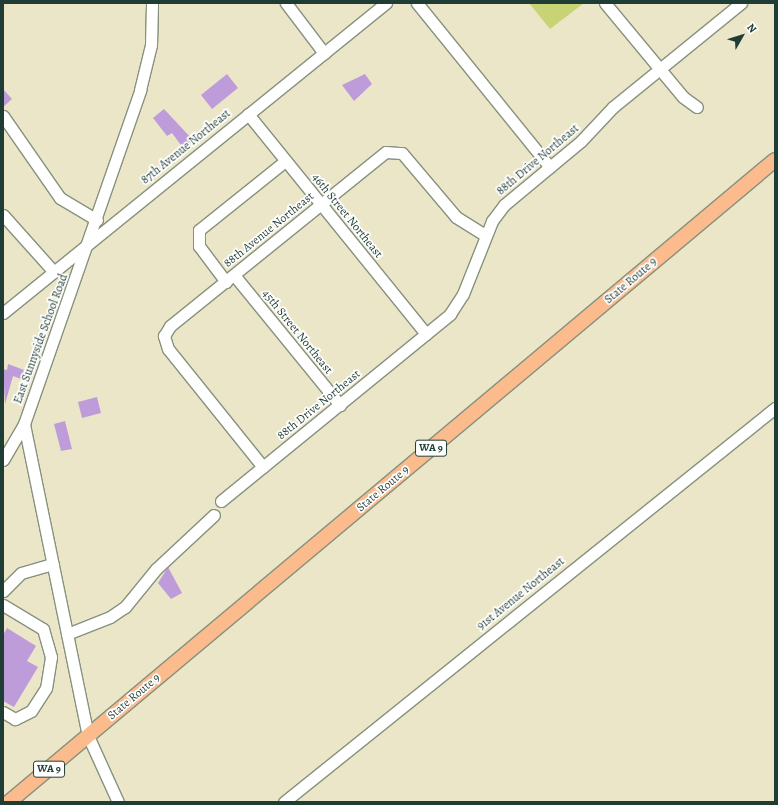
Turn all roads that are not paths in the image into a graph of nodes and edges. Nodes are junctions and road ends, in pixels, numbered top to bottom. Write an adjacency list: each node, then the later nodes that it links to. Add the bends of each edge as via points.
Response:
1 (152, 3): 17 (street, East Sunnyside School Road, via 146,71)
2 (286, 3): 7 (street)
3 (386, 3): 7 (street, 87th Avenue Northeast)
4 (417, 3): 14 (street)
5 (605, 3): 8 (street)
6 (741, 3): 8 (street, 88th Drive Northeast)
7 (324, 53): 10 (street, 87th Avenue Northeast)
8 (659, 69): 9 (street, via 683,97); 14 (street, 88th Drive Northeast)
9 (697, 107)
10 (248, 114): 13 (street, 46th Street Northeast); 19 (street, 87th Avenue Northeast)
11 (3, 116): 17 (street, via 60,198)
12 (775, 160): 36 (main road, State Route 9 / WA 9)
13 (285, 161): 15 (street, 46th Street Northeast); 21 (street, 45th Street Northeast, via 199,230 199,246)
14 (550, 167): 18 (street, 88th Drive Northeast, via 504,205)
15 (321, 204): 18 (street, 88th Avenue Northeast, via 386,152 395,151 410,161 456,217); 21 (street, 88th Avenue Northeast); 23 (street, 46th Street Northeast)
16 (3, 215): 20 (street)
17 (97, 220): 19 (street, East Sunnyside School Road)
18 (485, 235): 23 (street, 88th Drive Northeast, via 458,304)
19 (89, 243): 20 (street, 87th Avenue Northeast); 26 (street, East Sunnyside School Road)
20 (53, 271): 22 (street, 87th Avenue Northeast)
21 (230, 278): 24 (street, 45th Street Northeast); 28 (street, 88th Avenue Northeast, via 170,326 164,336 168,349)
22 (3, 314)
23 (426, 334): 24 (street, 88th Drive Northeast)
24 (340, 405): 28 (street, 88th Drive Northeast)
25 (775, 408): 39 (street, 91st Avenue Northeast)
26 (24, 424): 27 (street); 31 (street, East Sunnyside School Road)
27 (3, 460)
28 (263, 467): 29 (street, 88th Drive Northeast)
29 (221, 501)
30 (214, 515): 34 (street, via 160,565 124,607 110,617)
31 (53, 564): 32 (street, via 21,573); 34 (street, East Sunnyside School Road)
32 (3, 591)
33 (3, 605): 35 (street, via 43,629 51,657 46,688 31,711 15,719)
34 (67, 634): 36 (street, East Sunnyside School Road)
35 (3, 712)
36 (88, 736): 37 (main road, State Route 9 / WA 9); 38 (street, East Sunnyside School Road)
37 (8, 802)
38 (118, 802)
39 (284, 802)

